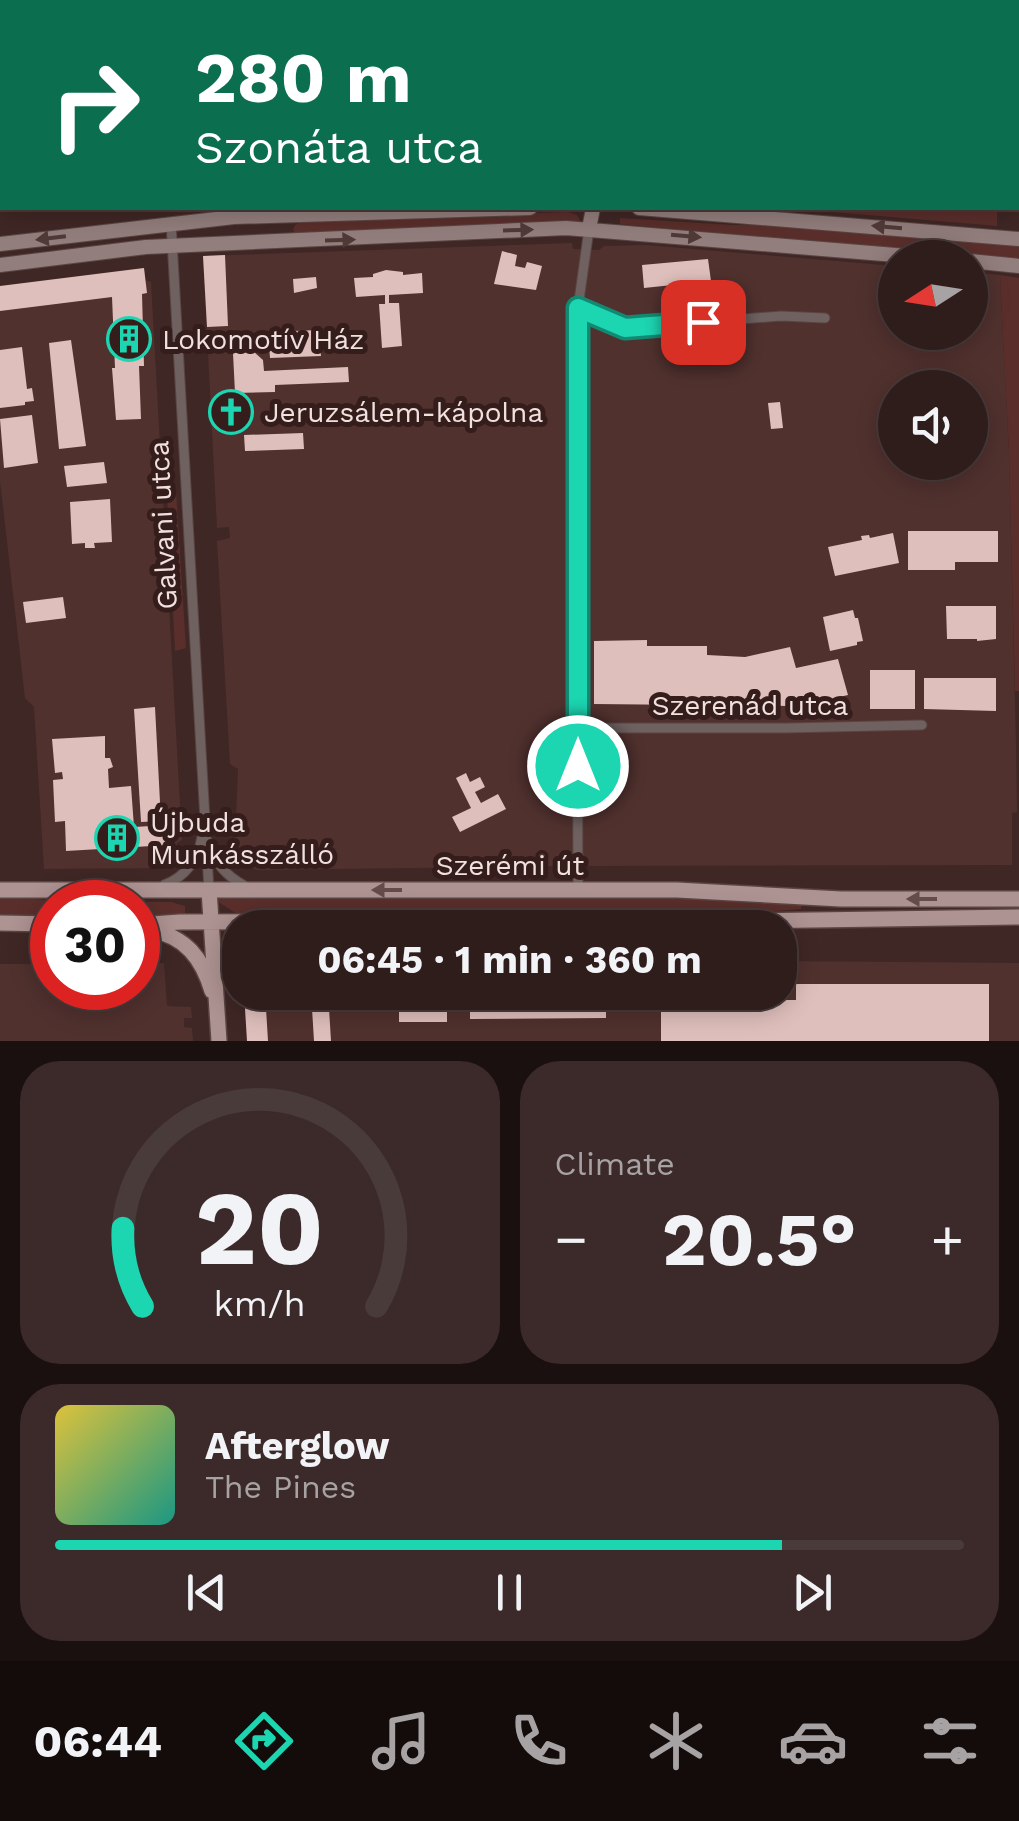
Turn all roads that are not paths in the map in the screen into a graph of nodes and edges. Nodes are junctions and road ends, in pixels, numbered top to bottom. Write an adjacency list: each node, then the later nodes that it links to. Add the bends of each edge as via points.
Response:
1 (468, 210): 4 (main road)
2 (592, 210): 6 (main road)
3 (663, 210): 8 (main road, one-way to 3)
4 (280, 216): 5 (main road); 9 (main road)
5 (171, 223): 7 (main road); 11 (street, Galvani utca)
6 (589, 229): 9 (main road, one-way to 6); 12 (main road, one-way to 12); 17 (street)
7 (85, 234): 10 (main road, one-way to 10); 13 (main road)
8 (1019, 239)
9 (282, 242): 11 (main road)
10 (0, 244)
11 (173, 246): 13 (main road); 21 (street, Galvani utca)
12 (878, 253)
13 (88, 254): 15 (main road)
14 (988, 263): 16 (main road)
15 (0, 265)
16 (1019, 266)
17 (578, 308): 18 (street, via 625,328); 20 (street)
18 (825, 318)
19 (922, 725): 20 (street, Szerenád utca)
20 (578, 728): 28 (street)
21 (204, 825): 22 (street, Galvani utca, via 184,874); 26 (street, Galvani utca); 27 (street, Galvani utca, via 219,866)
22 (160, 886)
23 (0, 890): 24 (main road, Szerémi út)
24 (30, 890)
25 (160, 890): 26 (main road, Szerémi út)
26 (208, 890): 27 (main road, Szerémi út); 31 (main road, Galvani utca)
27 (255, 890): 28 (main road, Szerémi út, one-way to 27)
28 (578, 890): 29 (main road, Szerémi út, one-way to 28)
29 (1019, 900)
30 (1019, 917): 31 (main road, Szerémi út)
31 (212, 922): 34 (main road, Szerémi út); 36 (main road, Galvani utca)
32 (0, 923): 33 (main road)
33 (30, 924)
34 (160, 924)
35 (160, 932): 36 (main road, via 192,950)
36 (217, 1008): 37 (main road, Galvani utca)
37 (219, 1041)

